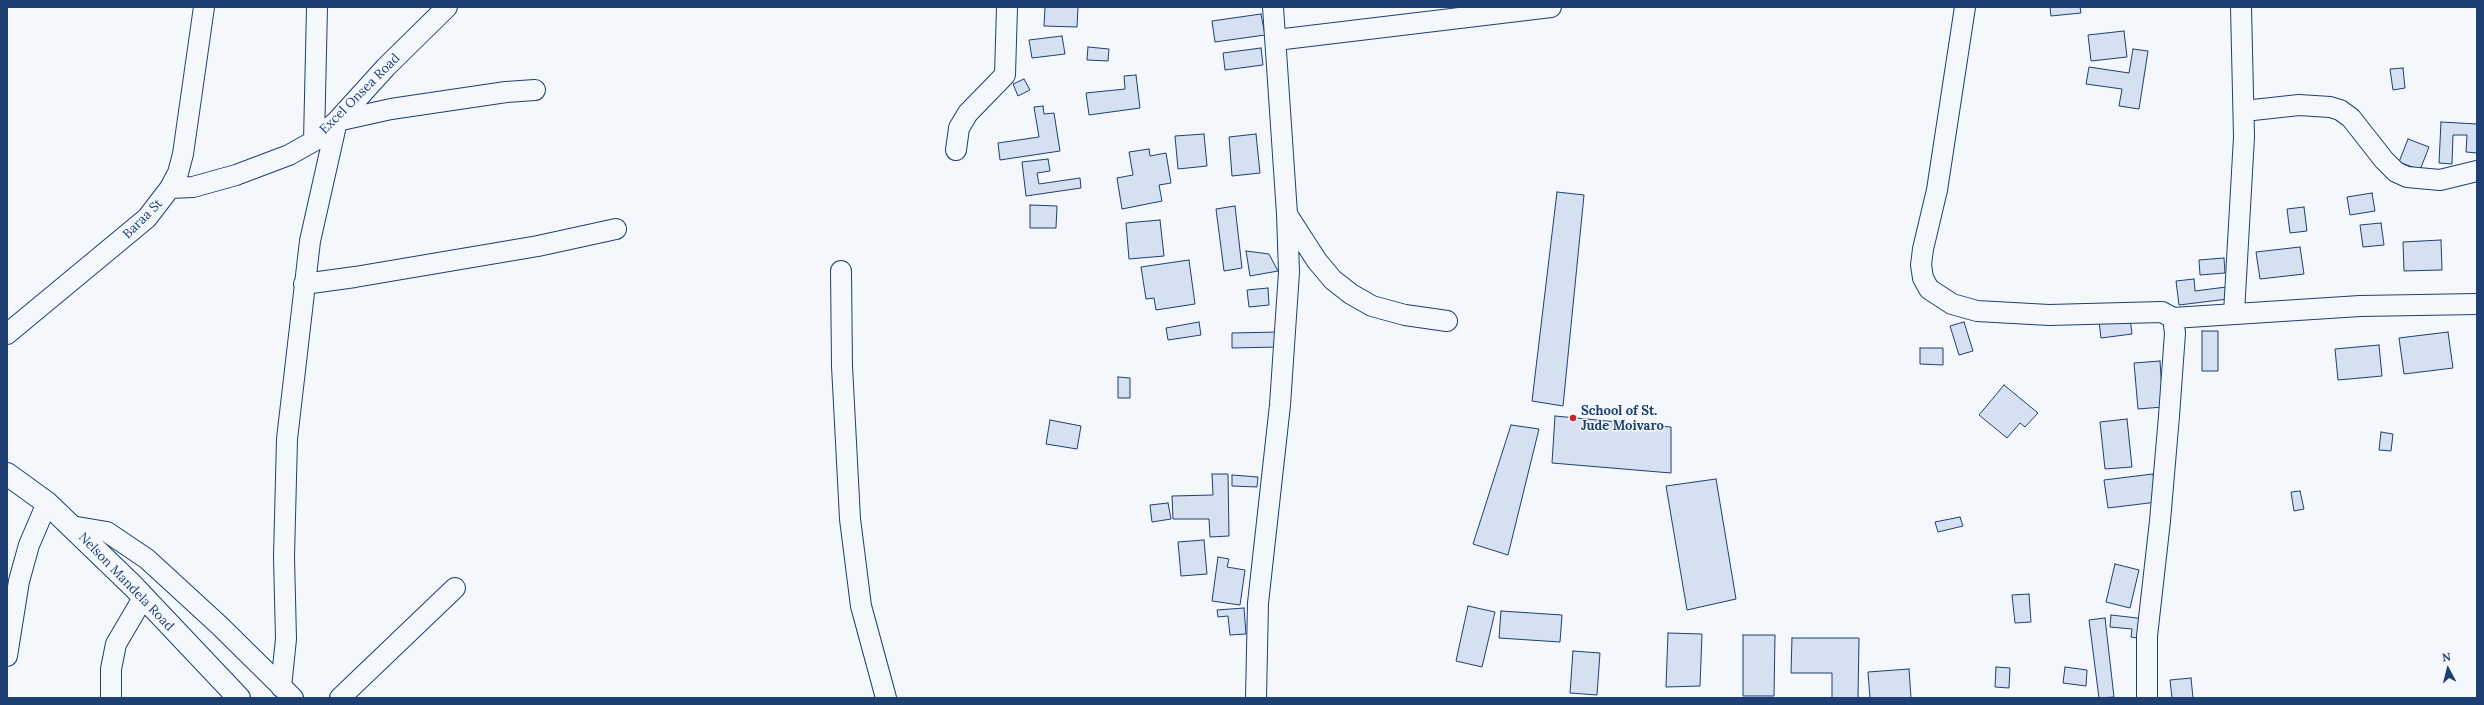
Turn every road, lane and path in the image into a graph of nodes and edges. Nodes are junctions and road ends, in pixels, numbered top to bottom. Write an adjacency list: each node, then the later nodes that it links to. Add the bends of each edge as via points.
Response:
1 (204, 7): 16 (street, Baraa St, via 183,154 178,173)
2 (317, 7): 13 (street)
3 (447, 7): 12 (street, Excel Onsea Road, via 386,67)
4 (1007, 7): 14 (street, via 1005,75 968,113 959,128)
5 (1273, 7): 9 (street)
6 (1551, 7): 9 (street)
7 (1965, 7): 23 (street, via 1937,190 1923,249 1921,266 1923,278 1929,289 1952,304 1977,311 2049,315 2162,312)
8 (2241, 7): 11 (street)
9 (1276, 40): 17 (street)
10 (535, 90): 12 (street, via 391,109)
11 (2244, 111): 15 (street, via 2299,105 2330,107 2351,118 2384,160 2396,172 2407,177 2440,180); 22 (street)
12 (337, 122): 13 (street, Excel Onsea Road); 20 (street, via 310,241)
13 (314, 140): 16 (street, Excel Onsea Road, via 289,155 230,177 193,186)
14 (956, 150)
15 (2477, 171)
16 (170, 188): 25 (street, Baraa St, via 147,218)
17 (1287, 214): 24 (street, via 1317,261 1333,280 1351,294 1372,306 1405,315); 37 (street, via 1287,320 1274,469 1258,603)
18 (616, 229): 20 (street, via 538,246)
19 (841, 271): 36 (street, via 842,366 850,519 861,606)
20 (304, 284): 32 (street, via 285,484)
21 (2477, 304): 22 (street, via 2360,306)
22 (2234, 313): 23 (street)
23 (2173, 318): 38 (street, via 2175,333 2169,416 2147,636)
24 (1447, 321)
25 (7, 334)
26 (7, 474): 27 (main road, Nelson Mandela Road)
27 (47, 503): 28 (main road, Nelson Mandela Road); 31 (street, via 29,545 19,581)
28 (71, 526): 30 (main road, Nelson Mandela Road); 32 (street, via 107,532 147,559 220,626)
29 (455, 588): 35 (street)
30 (143, 598): 33 (street, via 116,644 111,669); 34 (main road, Nelson Mandela Road)
31 (7, 656)
32 (287, 693)
33 (111, 698)
34 (239, 698)
35 (340, 698)
36 (886, 698)
37 (1256, 698)
38 (2146, 698)

